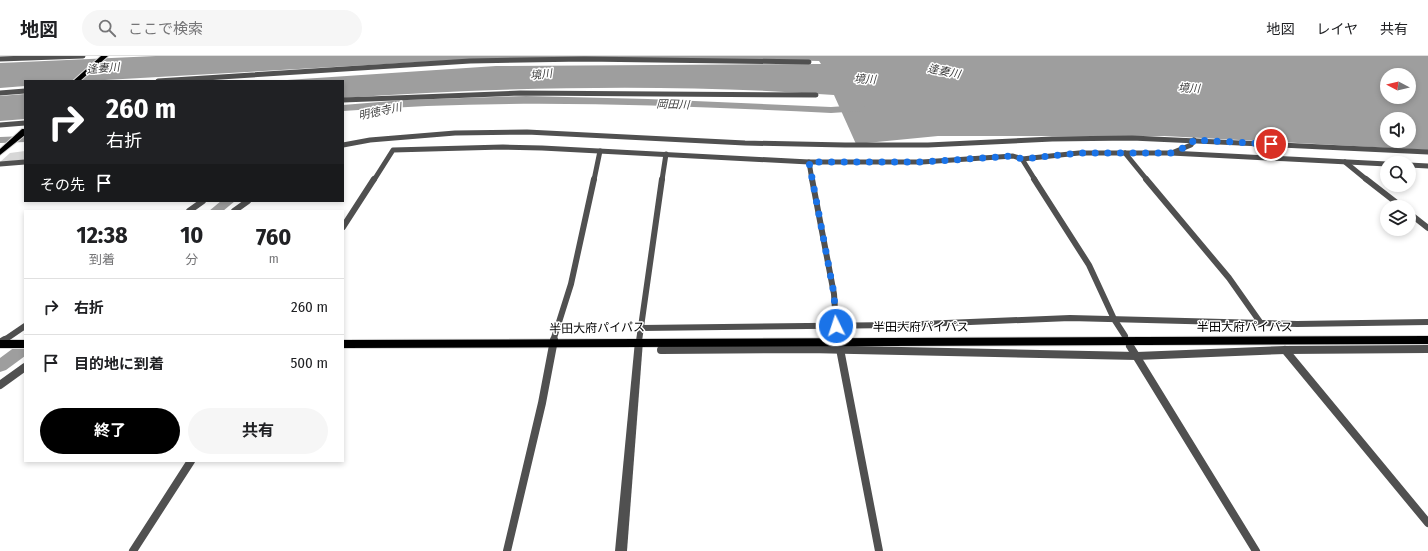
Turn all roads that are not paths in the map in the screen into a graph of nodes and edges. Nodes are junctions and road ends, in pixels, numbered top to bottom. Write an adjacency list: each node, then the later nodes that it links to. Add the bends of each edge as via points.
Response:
1 (49, 56): 6 (street)
2 (83, 56): 6 (street)
3 (105, 56): 8 (main road)
4 (112, 56): 9 (main road)
5 (0, 59): 6 (street)
6 (12, 59)
7 (809, 62): 10 (street, via 584,59 470,61)
8 (77, 80)
9 (84, 80)
10 (174, 80)
11 (24, 91): 12 (street)
12 (0, 93)
13 (816, 95): 14 (street, via 542,91)
14 (344, 100)
15 (24, 124): 17 (street)
16 (24, 125): 21 (main road)
17 (0, 126)
18 (24, 132): 24 (main road)
19 (1194, 140): 20 (street, via 1052,139 969,144 845,145 496,132 455,133); 23 (street); 26 (street, via 1190,145)
20 (344, 144)
21 (0, 145)
22 (600, 151): 27 (street); 42 (street, via 503,147 393,150); 53 (street, via 571,284)
23 (1428, 152)
24 (0, 153)
25 (1124, 153): 26 (street); 28 (street, via 1079,153); 45 (street, via 1229,278)
26 (1171, 153): 31 (street)
27 (666, 154): 30 (street); 49 (street)
28 (1022, 159): 30 (street, via 1013,156 922,162); 44 (street, via 1089,265)
29 (24, 162): 32 (street)
30 (809, 162): 47 (street, via 834,294)
31 (1345, 162): 33 (street); 36 (street)
32 (0, 164)
33 (1380, 164)
34 (1416, 165): 35 (street)
35 (1428, 166)
36 (1393, 200)
37 (202, 202): 39 (street)
38 (247, 202): 40 (street)
39 (190, 210)
40 (235, 210)
41 (1416, 218): 43 (street)
42 (344, 225)
43 (1428, 228)
44 (1114, 319): 45 (street); 47 (street, via 1070,318); 50 (street)
45 (1260, 322): 46 (street)
46 (1428, 322)
47 (836, 326): 49 (street)
48 (24, 327): 54 (street)
49 (641, 328): 52 (street)
50 (1125, 336)
51 (1428, 340): 52 (highway, 半田大府パイパス)
52 (639, 341): 53 (highway, 半田大府パイパス); 69 (street)
53 (552, 342): 56 (highway, 半田大府パイパス); 68 (street, via 542,403)
54 (4, 344): 55 (highway)
55 (24, 344)
56 (344, 344)
57 (1130, 346): 62 (street)
58 (840, 349): 60 (street); 62 (street); 70 (street)
59 (1428, 349): 61 (street)
60 (661, 350)
61 (1285, 350): 62 (street); 66 (street)
62 (1137, 356): 71 (street)
63 (24, 368): 64 (street)
64 (0, 385)
65 (191, 462): 67 (street)
66 (1428, 523)
67 (133, 551)
68 (507, 551)
69 (621, 551)
70 (879, 551)
71 (1256, 551)

